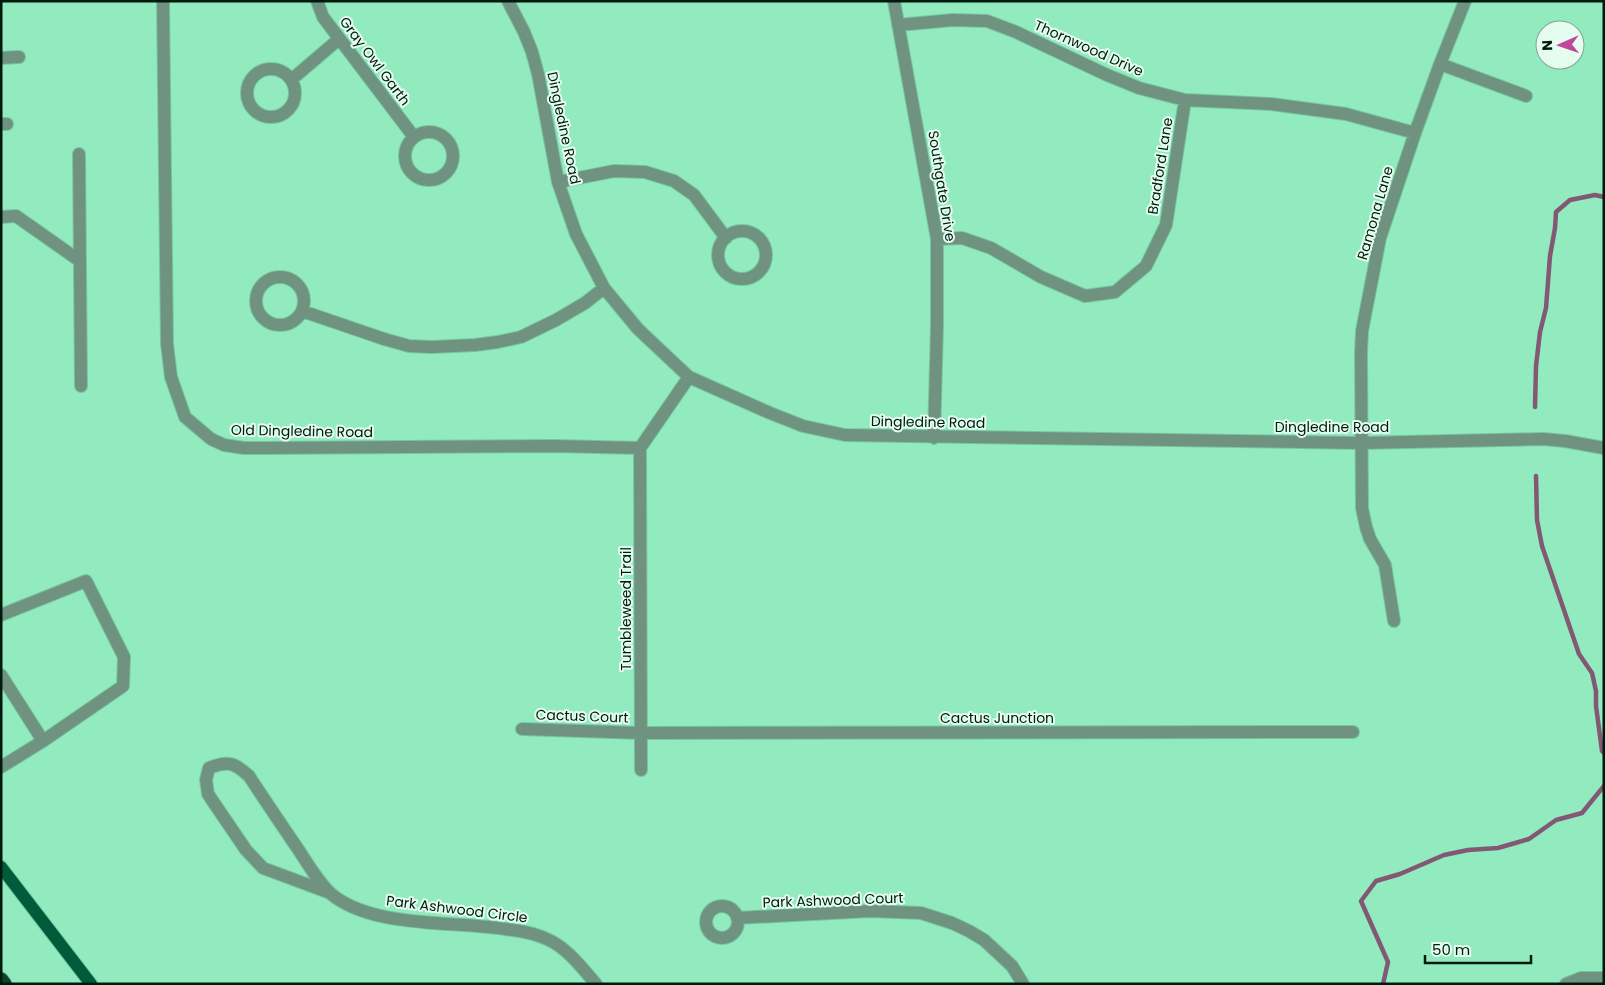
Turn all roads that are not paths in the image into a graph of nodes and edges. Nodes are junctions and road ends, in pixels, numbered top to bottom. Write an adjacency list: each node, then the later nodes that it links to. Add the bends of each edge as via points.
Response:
1 (163, 1): 28 (street, Old Dingledine Road, via 167,344 171,377 185,417 211,439 244,448)
2 (317, 1): 7 (street, Gray Owl Garth, via 323,17)
3 (508, 1): 17 (street, Dingledine Road, via 532,52)
4 (894, 1): 6 (street, Southgate Drive)
5 (1464, 1): 10 (street, Ramona Lane)
6 (898, 25): 13 (street, Thornwood Drive, via 986,21 1139,88); 20 (street, Southgate Drive)
7 (339, 39): 11 (street); 15 (street, Gray Owl Garth)
8 (19, 57): 9 (street)
9 (1, 58)
10 (1440, 64): 12 (street); 14 (street, Ramona Lane)
11 (291, 80)
12 (1526, 96)
13 (1185, 100): 14 (street, Thornwood Drive, via 1271,104 1346,114); 20 (street, Bradford Lane, via 1166,225 1146,266 1115,292 1085,296 1041,277 991,248 962,238)
14 (1415, 133): 27 (street, Ramona Lane, via 1380,238 1364,319)
15 (414, 137)
16 (79, 154): 21 (street)
17 (558, 182): 19 (street, via 614,171 645,172 674,181 694,195); 22 (street, Dingledine Road, via 576,234)
18 (1, 217): 21 (street, via 16,216)
19 (726, 238)
20 (937, 239): 26 (street, Southgate Drive)
21 (80, 261): 25 (street)
22 (604, 288): 23 (street, via 570,312 521,337 475,345 409,346); 24 (street, Dingledine Road, via 638,329)
23 (302, 311)
24 (689, 377): 26 (street, Dingledine Road, via 803,426 845,435); 28 (street)
25 (82, 386)
26 (934, 438): 27 (street, Dingledine Road)
27 (1361, 443): 29 (street, Dingledine Road, via 1543,439); 31 (street, Ramona Lane, via 1362,508 1370,539 1385,565)
28 (640, 448): 35 (street, Tumbleweed Trail)
29 (1604, 448)
30 (1, 615): 36 (street, via 86,581 124,657 123,686)
31 (1394, 621)
32 (1, 675): 36 (street)
33 (522, 729): 35 (street, Cactus Court)
34 (1353, 732): 35 (street, Cactus Junction)
35 (641, 733): 38 (street, Tumbleweed Trail)
36 (43, 741): 37 (street)
37 (1, 767)
38 (641, 770)
39 (1, 868): 45 (main road)
40 (330, 893): 40 (street, Park Ashwood Circle, via 249,776 230,763 209,768 206,780 208,794 246,850 263,868); 46 (street, Park Ashwood Circle, via 367,913 416,922 529,932 549,940 569,954)
41 (737, 918): 47 (street, Park Ashwood Court, via 921,913 952,923 984,940 1012,966)
42 (1604, 978): 48 (street, via 1581,978)
43 (1, 980): 44 (highway)
44 (4, 984)
45 (92, 984)
46 (596, 984)
47 (1023, 984)
48 (1566, 984)

